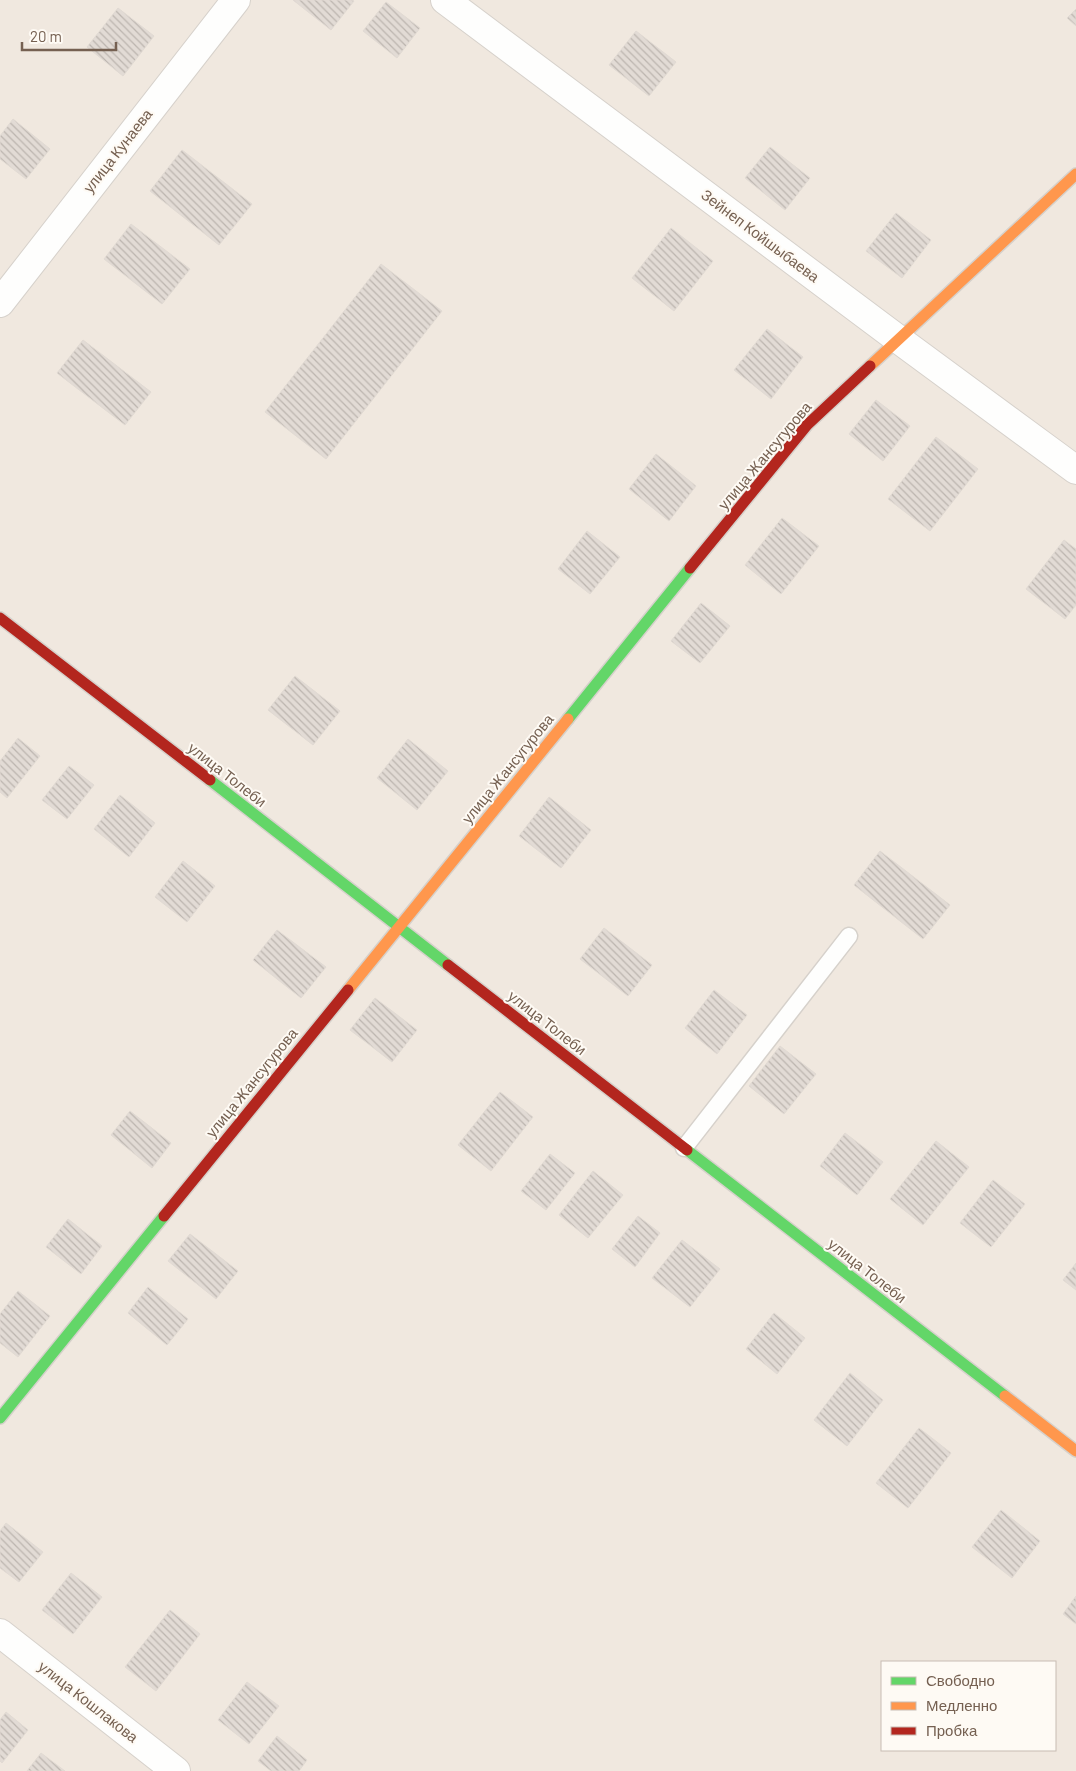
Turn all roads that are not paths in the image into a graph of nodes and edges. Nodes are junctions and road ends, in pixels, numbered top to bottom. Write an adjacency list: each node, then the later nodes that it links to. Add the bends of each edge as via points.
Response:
1 (236, 0): 4 (street, улица Кунаева)
2 (445, 0): 5 (street, Зейнеп Койшыбаева)
3 (1076, 174): 5 (street, улица Жансугурова)
4 (0, 303)
5 (898, 339): 6 (street, Зейнеп Койшыбаева); 8 (street, улица Жансугурова, via 807,425)
6 (1076, 470)
7 (0, 618): 8 (street, улица Толеби)
8 (399, 927): 10 (street, улица Толеби); 11 (street, улица Жансугурова)
9 (849, 936): 10 (lane)
10 (684, 1148): 12 (street, улица Толеби)
11 (0, 1418)
12 (1076, 1451)
13 (0, 1633): 14 (street, улица Кошлакова)
14 (176, 1771)

